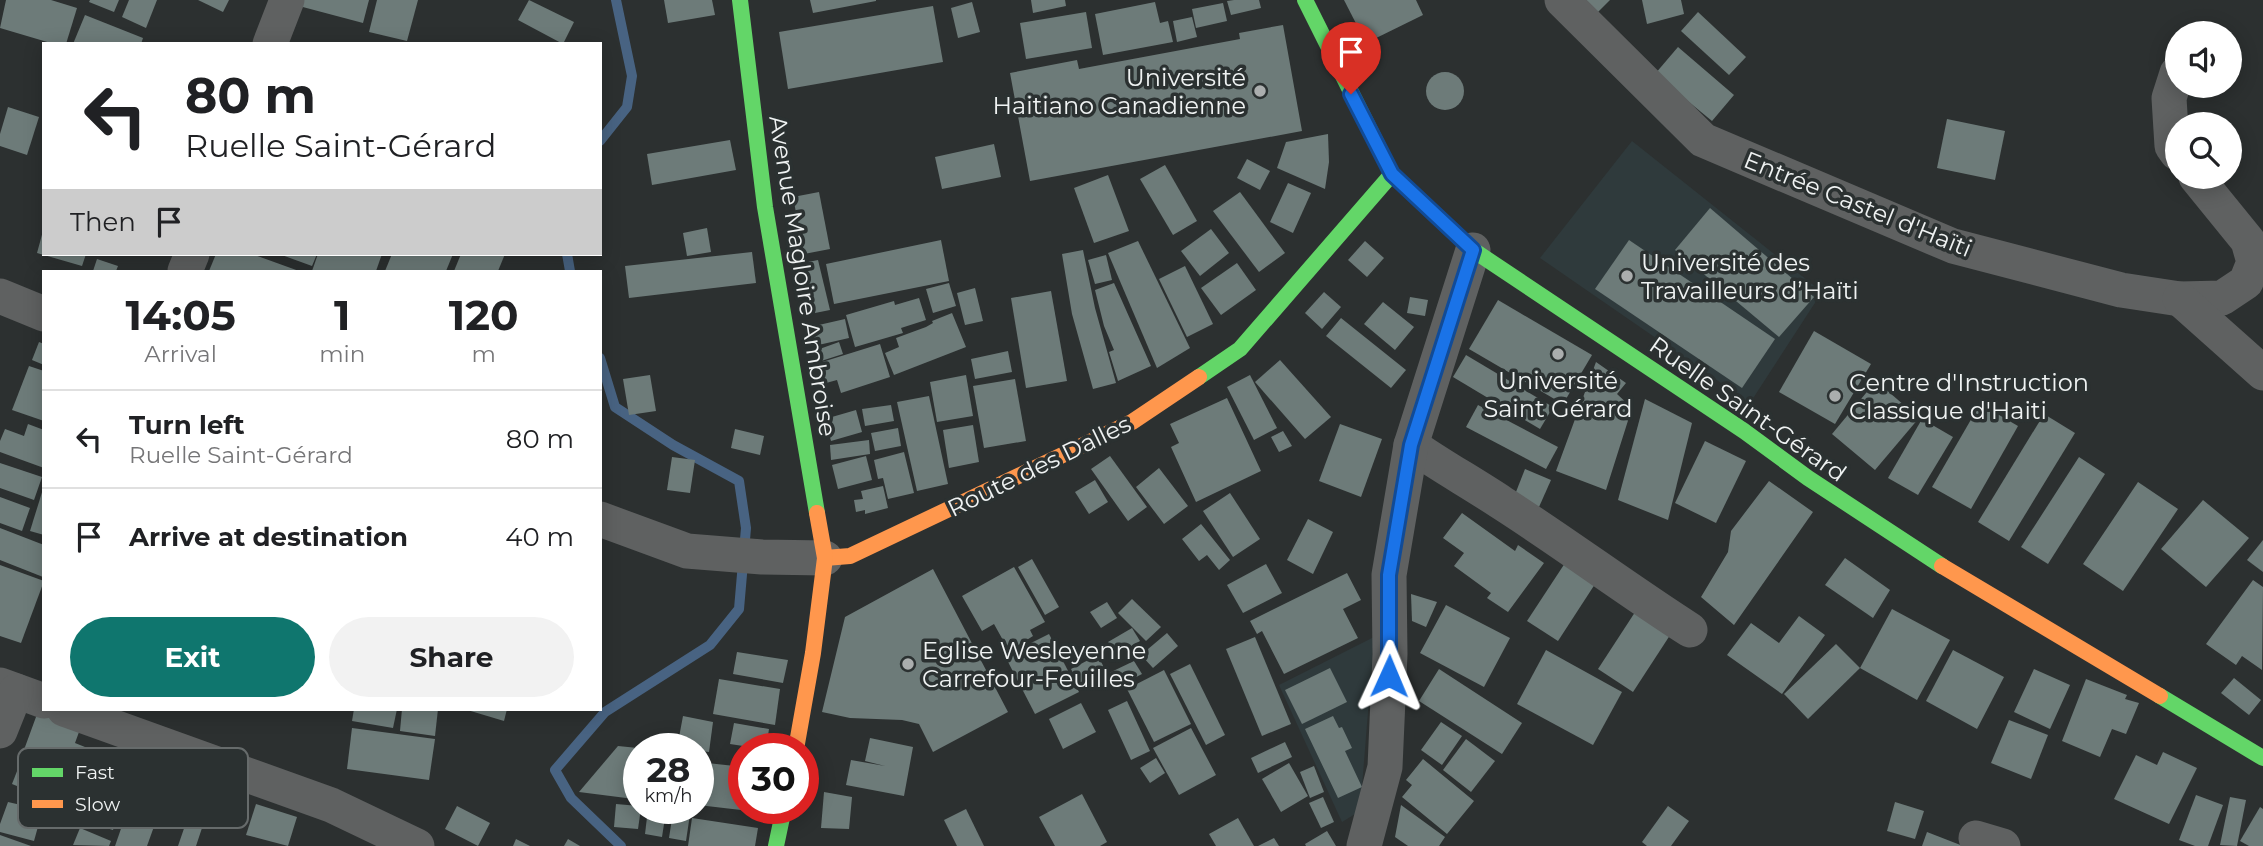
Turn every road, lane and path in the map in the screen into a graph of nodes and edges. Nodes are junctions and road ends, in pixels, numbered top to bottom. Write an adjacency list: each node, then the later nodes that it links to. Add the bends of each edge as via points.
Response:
1 (287, 0): 5 (street)
2 (740, 0): 15 (street, Avenue Magloire Ambroise, via 765,207)
3 (1305, 0): 6 (street, Ruelle Saint-Gérard)
4 (1562, 0): 10 (street, Entrée Castel d'Haïti, via 1703,141 1953,246 2121,290)
5 (271, 42)
6 (1392, 174): 8 (street, Ruelle Saint-Gérard); 15 (street, Route des Dalles, via 1240,349 1132,422 850,556)
7 (2206, 189): 10 (street, Entrée Castel d'Haïti, via 2248,241 2254,262 2246,282 2222,298)
8 (1473, 250): 13 (street); 22 (street, Ruelle Saint-Gérard, via 1922,554)
9 (0, 296): 11 (street)
10 (2180, 299): 12 (street)
11 (42, 313)
12 (2263, 373)
13 (1411, 445): 16 (street); 27 (street, via 1389,575 1385,767)
14 (602, 520): 15 (street, Route des Dalles, via 687,551)
15 (825, 558): 20 (street, Avenue Magloire Ambroise)
16 (1690, 630)
17 (20, 693): 19 (street)
18 (70, 711): 21 (street)
19 (0, 731)
20 (799, 733)
21 (172, 748)
22 (2263, 758)
23 (248, 775): 25 (street, via 331,805)
24 (781, 824): 26 (street)
25 (417, 846)
26 (776, 846)
27 (1364, 846)

